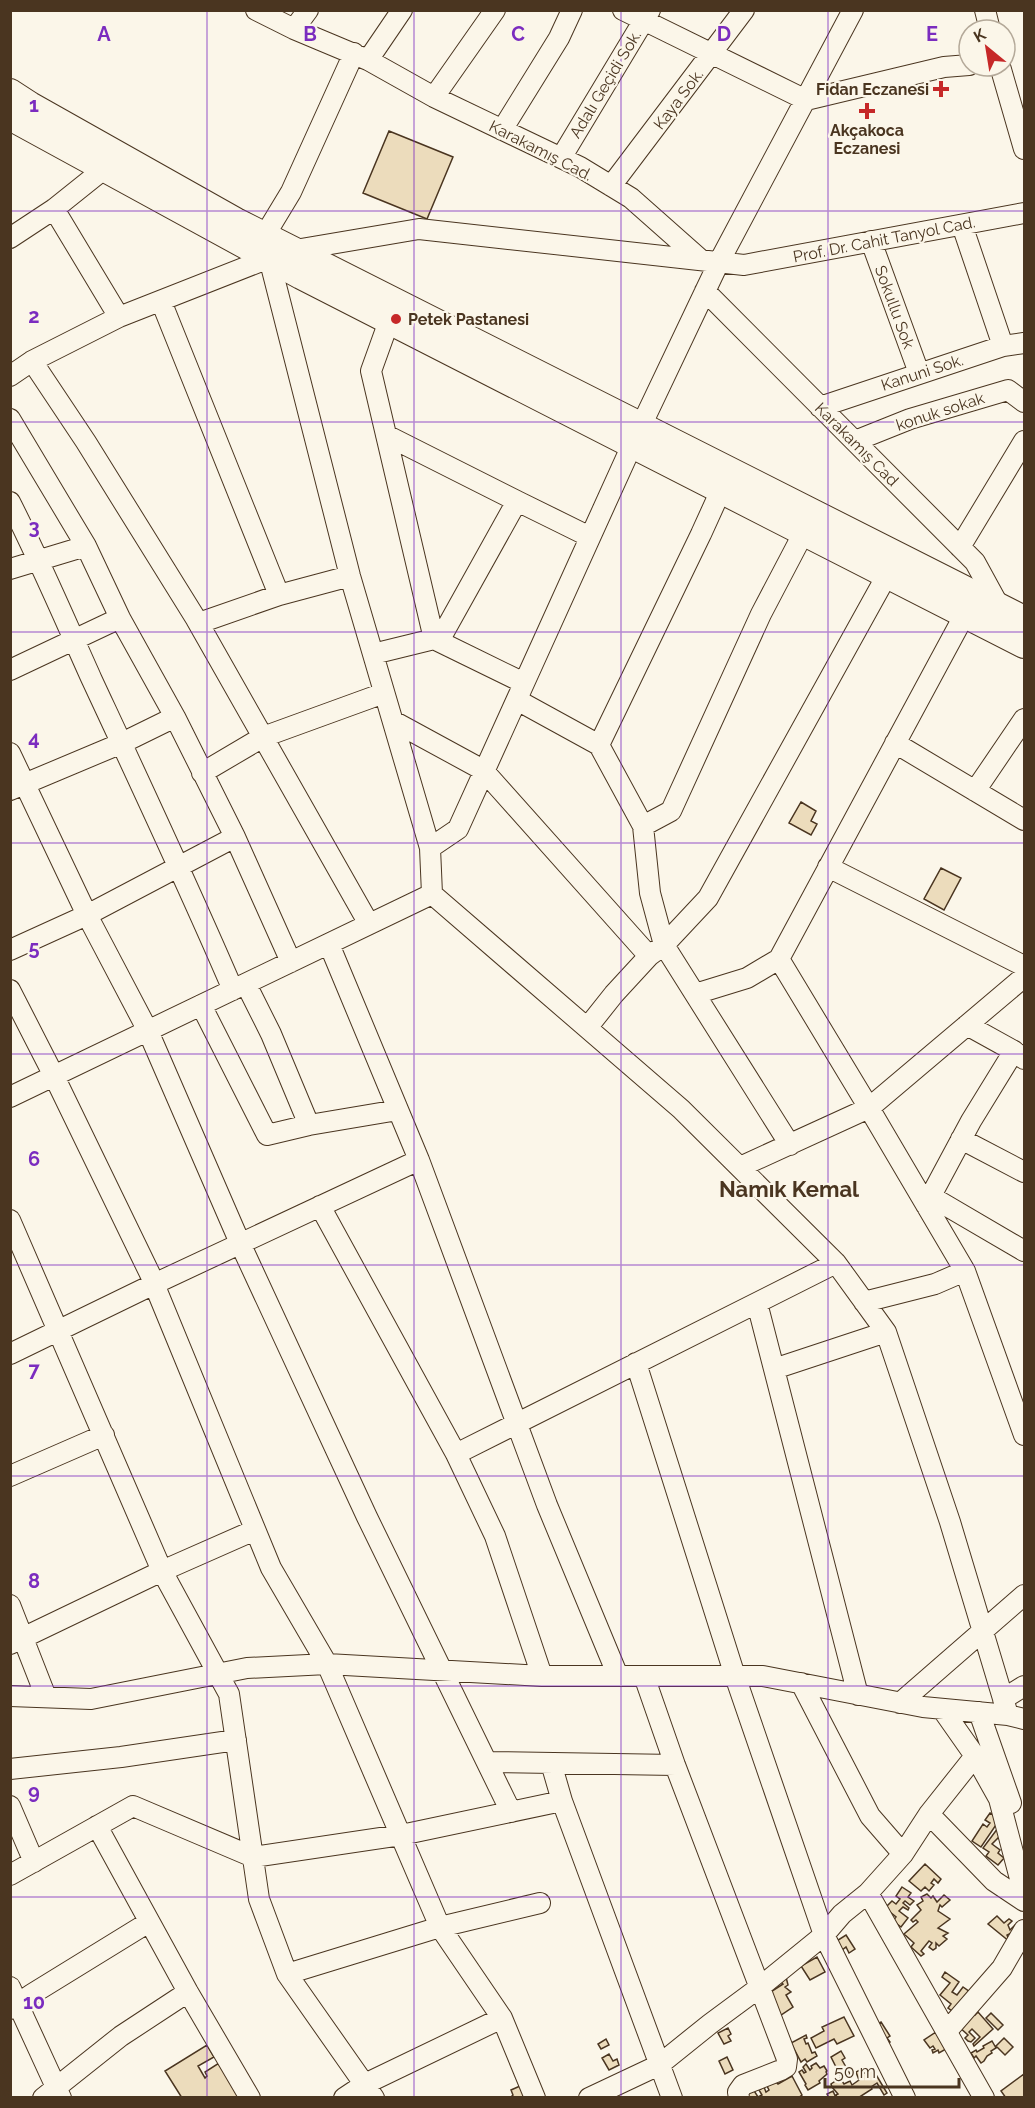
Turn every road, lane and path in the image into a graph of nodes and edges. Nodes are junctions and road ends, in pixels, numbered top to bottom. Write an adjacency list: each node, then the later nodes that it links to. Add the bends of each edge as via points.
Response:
1 (256, 10): 10 (street, Karakamış Cad.)
2 (308, 10): 10 (street)
3 (402, 10): 12 (street)
4 (495, 10): 16 (street)
5 (572, 10): 19 (street)
6 (623, 10): 9 (street)
7 (744, 10): 11 (street, Kaya Sok.)
8 (853, 10): 17 (street)
9 (647, 15): 11 (street); 21 (street, Adalı Geçidi Sok.)
10 (294, 29): 12 (street, Karakamış Cad.)
11 (712, 54): 17 (street); 23 (street, Kaya Sok.)
12 (361, 56): 16 (street, Karakamış Cad.); 29 (street)
13 (957, 66): 17 (street)
14 (1003, 78): 20 (street)
15 (10, 92): 29 (main road)
16 (434, 97): 19 (street, Karakamış Cad.)
17 (806, 100): 31 (street)
18 (14, 125): 22 (main road)
19 (502, 130): 21 (street, Karakamış Cad.)
20 (1024, 149)
21 (561, 158): 23 (street, Karakamış Cad.)
22 (104, 169): 24 (street); 29 (main road)
23 (612, 186): 31 (street, Karakamış Cad.)
24 (54, 209): 27 (street); 34 (street)
25 (1024, 213): 26 (street, Prof. Dr. Cahit Tanyol Cad.)
26 (962, 225): 28 (street, Prof. Dr. Cahit Tanyol Cad.); 37 (street)
27 (10, 238)
28 (871, 241): 31 (street, Prof. Dr. Cahit Tanyol Cad., via 744,265); 39 (street, Sokullu Sok)
29 (267, 247): 30 (main road); 33 (street); 35 (main road); 58 (street)
30 (295, 250): 31 (street, Prof. Dr. Cahit Tanyol Cad., via 419,229); 45 (main road)
31 (710, 261): 32 (street)
32 (705, 291): 42 (street, Karakamış Cad); 45 (street)
33 (161, 300): 34 (street); 59 (street)
34 (119, 317): 38 (street)
35 (389, 321): 44 (street, via 371,371); 45 (main road)
36 (1024, 343): 37 (street, Kanuni Sok.)
37 (1003, 346): 39 (street, Kanuni Sok.)
38 (32, 361): 40 (street); 64 (street)
39 (919, 373): 42 (street, Kanuni Sok.)
40 (10, 376)
41 (1024, 402): 46 (street, konuk sokak, via 1008,390 910,419)
42 (820, 407): 46 (street, Karakamış Cad)
43 (10, 419): 53 (street)
44 (386, 435): 49 (street); 66 (street)
45 (637, 435): 48 (main road); 52 (street); 60 (main road)
46 (855, 441): 54 (street, Karakamış Cad)
47 (1024, 441): 54 (street)
48 (721, 490): 51 (main road); 78 (street)
49 (517, 501): 52 (street); 66 (street)
50 (10, 502): 55 (street)
51 (804, 532): 57 (main road); 85 (street, via 761,614 671,811)
52 (590, 537): 70 (street)
53 (86, 546): 55 (street); 62 (street)
54 (960, 547): 60 (street, Karakamış Cad, via 975,562)
55 (39, 560): 56 (street); 65 (street)
56 (10, 569)
57 (887, 575): 61 (main road); 95 (street, via 708,897)
58 (350, 576): 59 (street); 68 (street)
59 (279, 595): 64 (street)
60 (999, 606): 63 (main road)
61 (965, 614): 67 (main road); 77 (street)
62 (120, 618): 65 (street); 72 (street)
63 (1024, 619)
64 (199, 623): 75 (street)
65 (74, 640): 69 (street); 76 (street)
66 (437, 640): 68 (street); 70 (street)
67 (1024, 645)
68 (373, 654): 71 (street)
69 (10, 670)
70 (520, 691): 78 (street); 80 (street)
71 (384, 693): 74 (street); 75 (street)
72 (175, 717): 76 (street); 81 (street)
73 (1024, 719): 83 (street)
74 (393, 721): 80 (street); 87 (street)
75 (263, 738): 81 (street); 92 (street)
76 (122, 743): 82 (street); 88 (street)
77 (895, 743): 83 (street); 89 (street)
78 (599, 745): 85 (street)
79 (10, 753): 82 (street)
80 (483, 770): 87 (street, via 458,829); 95 (street)
81 (202, 773): 86 (street)
82 (17, 787): 91 (street)
83 (975, 791): 84 (street)
84 (1024, 820)
85 (643, 826): 95 (street)
86 (235, 837): 88 (street); 97 (street)
87 (430, 848): 90 (street)
88 (180, 867): 91 (street); 100 (street)
89 (828, 867): 96 (street); 98 (street)
90 (432, 894): 92 (street); 105 (street)
91 (87, 915): 94 (street); 106 (street)
92 (369, 924): 93 (street)
93 (329, 944): 97 (street); 111 (street)
94 (10, 950)
95 (656, 951): 102 (street); 105 (street)
96 (779, 959): 102 (street, via 747,978); 110 (street)
97 (291, 962): 100 (street)
98 (1024, 966)
99 (1024, 977): 104 (street)
100 (239, 987): 103 (street); 112 (street, via 271,1034)
101 (10, 990): 108 (street)
102 (695, 994): 114 (street)
103 (201, 1005): 106 (street); 112 (street, via 267,1135)
104 (967, 1025): 107 (street); 110 (street)
105 (587, 1028): 116 (street, via 681,1109)
106 (148, 1031): 108 (street); 121 (street)
107 (1019, 1055): 113 (street)
108 (54, 1076): 109 (street); 125 (street)
109 (10, 1097)
110 (869, 1108): 114 (street); 118 (street)
111 (398, 1110): 112 (street); 115 (street)
112 (309, 1125)
113 (961, 1139): 117 (street); 118 (street)
114 (790, 1145): 116 (street)
115 (419, 1160): 119 (street); 133 (street)
116 (740, 1167): 123 (street)
117 (1024, 1172)
118 (928, 1200): 122 (street); 124 (street)
119 (320, 1206): 121 (street); 136 (street)
120 (10, 1220): 128 (street)
121 (240, 1244): 125 (street); 145 (street)
122 (1024, 1251)
123 (836, 1263): 126 (street); 127 (street)
124 (965, 1271): 126 (street, via 935,1284); 134 (street)
125 (154, 1284): 128 (street); 138 (street)
126 (864, 1302): 129 (street)
127 (757, 1303): 131 (street); 132 (street)
128 (59, 1330): 130 (street); 135 (street)
129 (886, 1332): 132 (street); 142 (street)
130 (10, 1353)
131 (636, 1363): 133 (street); 150 (street)
132 (774, 1370): 153 (street)
133 (517, 1422): 136 (street); 148 (street)
134 (1023, 1423)
135 (104, 1435): 137 (street); 139 (street)
136 (456, 1454): 147 (street, via 495,1536)
137 (10, 1476)
138 (255, 1530): 139 (street); 144 (street, via 271,1568)
139 (162, 1571): 143 (street); 146 (street)
140 (1024, 1595): 142 (street)
141 (10, 1605): 143 (street)
142 (982, 1630): 156 (street); 158 (street)
143 (17, 1642): 155 (street)
144 (327, 1664): 145 (street); 146 (street, via 247,1668); 171 (street)
145 (443, 1670): 147 (street); 162 (street)
146 (218, 1674): 155 (street, via 91,1699); 160 (street, via 229,1694)
147 (542, 1676): 148 (street)
148 (618, 1676): 149 (street)
149 (644, 1676): 150 (street); 164 (street)
150 (735, 1676): 151 (street); 184 (street)
151 (801, 1683): 153 (street); 173 (street, via 870,1816)
152 (1024, 1686): 158 (street)
153 (858, 1695): 156 (street)
154 (10, 1696): 155 (street)
155 (46, 1697)
156 (900, 1703): 157 (street)
157 (942, 1709): 159 (street); 161 (street)
158 (1012, 1711): 159 (street)
159 (979, 1712): 172 (street)
160 (236, 1740): 165 (street); 174 (street)
161 (975, 1756): 169 (street); 178 (street, via 999,1799)
162 (487, 1762): 163 (street); 168 (street)
163 (551, 1763): 164 (street); 166 (street)
164 (675, 1765): 186 (street)
165 (10, 1768)
166 (562, 1801): 168 (street); 191 (street)
167 (10, 1806): 175 (street)
168 (511, 1812): 171 (street)
169 (929, 1815): 173 (street); 179 (street, via 994,1881)
170 (97, 1826): 174 (street, via 133,1806); 175 (street); 181 (street)
171 (401, 1835): 174 (street); 182 (street)
172 (1024, 1842)
173 (903, 1854): 177 (street)
174 (253, 1857): 185 (street, via 259,1899)
175 (34, 1862): 176 (street)
176 (10, 1875)
177 (868, 1893): 184 (street); 190 (street)
178 (1024, 1894)
179 (1024, 1901)
180 (540, 1903): 182 (street)
181 (149, 1922): 187 (street); 188 (street)
182 (440, 1927): 185 (street); 189 (street)
183 (1024, 1930): 190 (street, via 1002,1968)
184 (824, 1935): 186 (street); 200 (street)
185 (287, 1974): 192 (street)
186 (760, 1987): 191 (street); 199 (street, via 786,2067 743,2085)
187 (188, 1992): 193 (street, via 121,2036); 194 (street)
188 (13, 2000): 193 (street)
189 (501, 2018): 192 (street); 196 (street)
190 (947, 2031): 201 (street)
191 (659, 2065): 197 (street); 198 (street)
192 (370, 2091): 195 (street)
193 (54, 2094)
194 (250, 2097)
195 (344, 2097)
196 (535, 2097)
197 (589, 2097)
198 (672, 2097)
199 (739, 2097)
200 (905, 2097)
201 (984, 2097)

